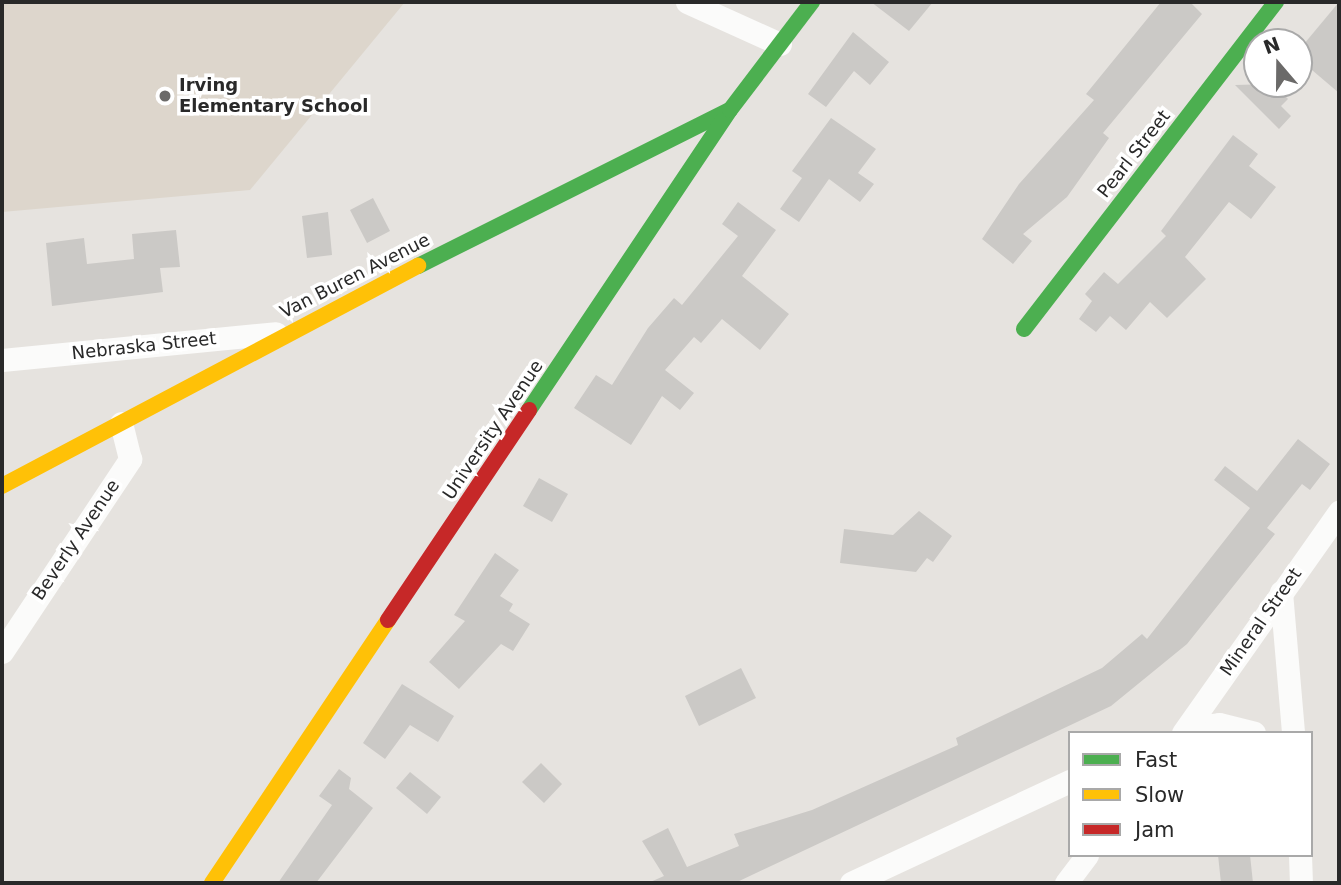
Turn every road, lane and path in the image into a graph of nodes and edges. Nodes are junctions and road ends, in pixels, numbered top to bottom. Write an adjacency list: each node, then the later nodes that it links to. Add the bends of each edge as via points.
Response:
1 (687, 2): 4 (street)
2 (812, 2): 4 (street, University Avenue)
3 (1276, 2): 6 (street, Pearl Street)
4 (780, 44): 5 (street, University Avenue)
5 (730, 110): 7 (street, Van Buren Avenue); 20 (street, University Avenue)
6 (1024, 329)
7 (286, 332): 8 (street, Nebraska Street); 9 (street, Van Buren Avenue)
8 (2, 360)
9 (121, 423): 10 (street, Van Buren Avenue); 13 (street, Beverly Avenue, via 130,459)
10 (2, 486)
11 (1337, 520): 12 (street, Mineral Street)
12 (1281, 592): 14 (street, Mineral Street); 16 (street)
13 (2, 652)
14 (1185, 730): 15 (street, via 1219,724)
15 (1246, 731)
16 (1293, 731)
17 (1068, 782): 21 (street)
18 (1086, 857): 22 (street)
19 (1300, 857): 23 (street)
20 (212, 883)
21 (851, 883)
22 (1066, 883)
23 (1301, 883)

